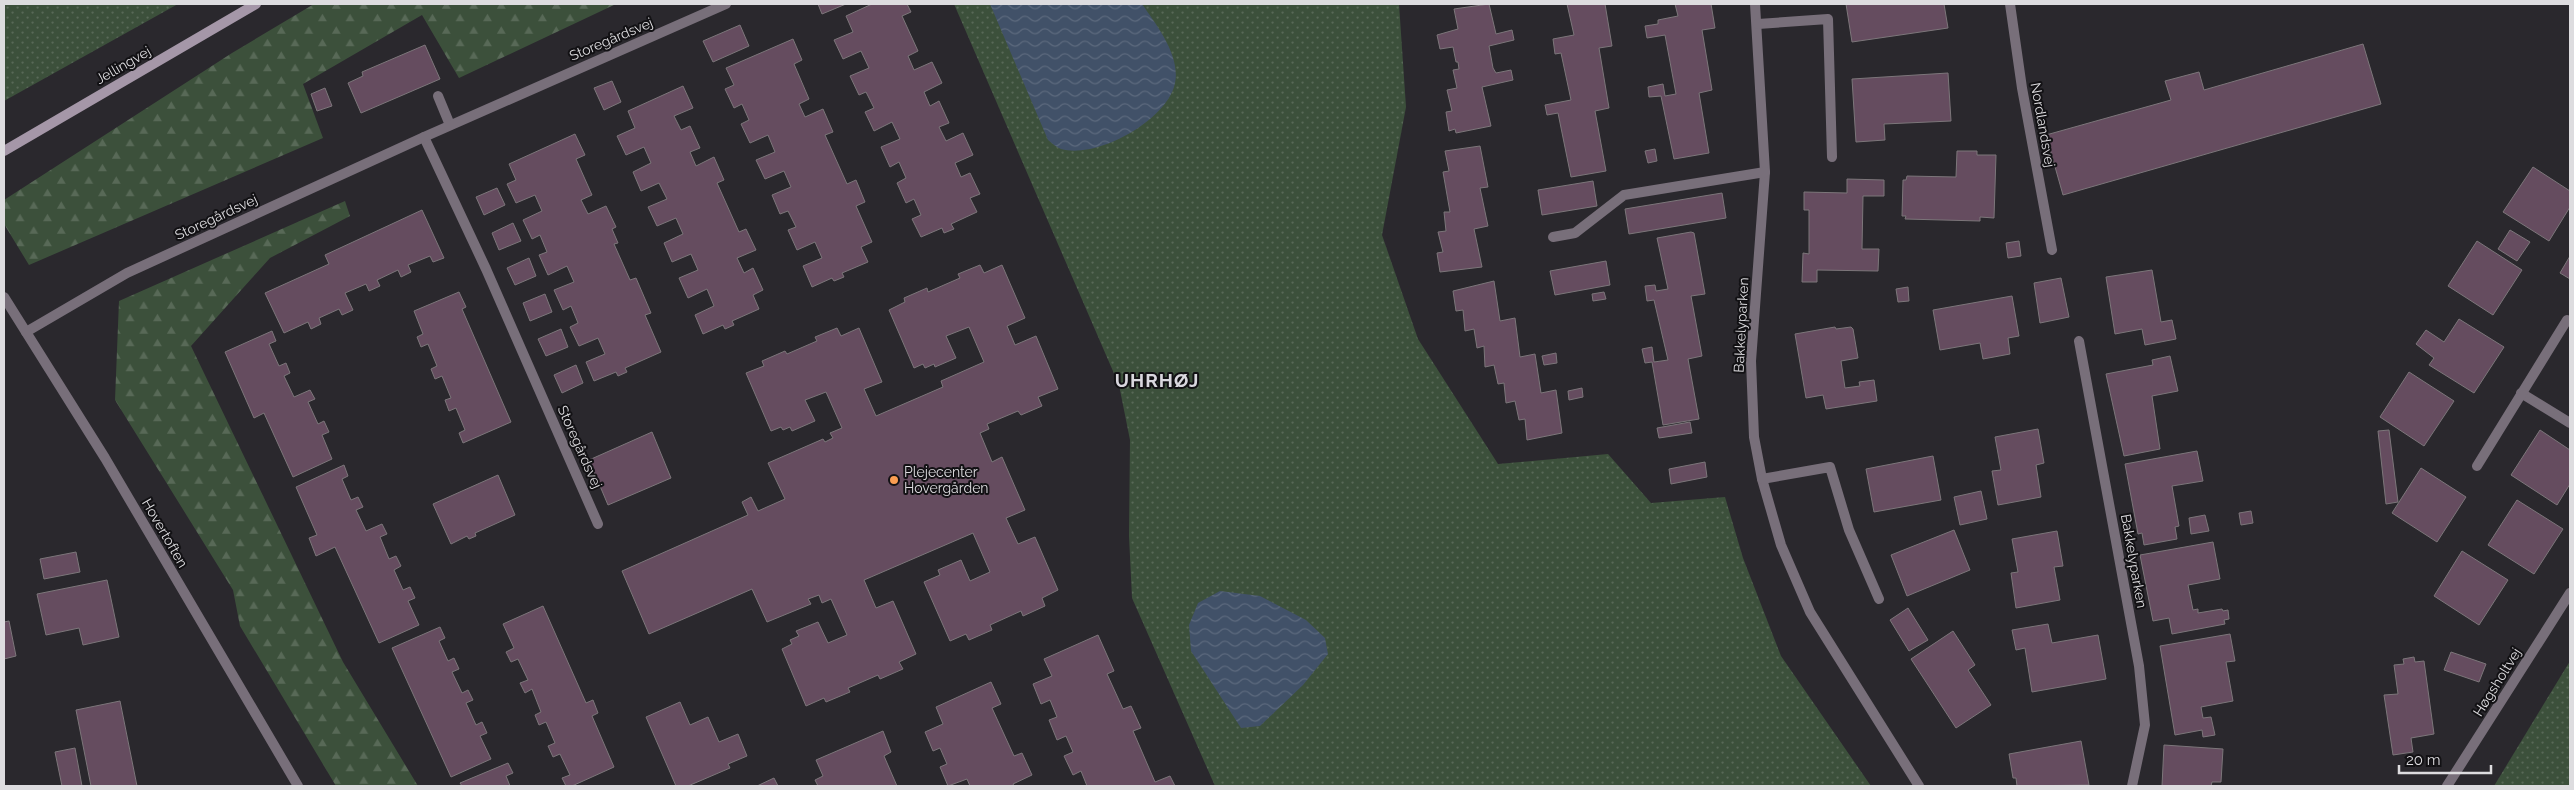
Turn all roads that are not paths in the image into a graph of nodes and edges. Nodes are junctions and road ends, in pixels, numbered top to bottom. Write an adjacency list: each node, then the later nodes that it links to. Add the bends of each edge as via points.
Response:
1 (256, 4): 9 (main road, Jellingvej)
2 (726, 4): 7 (street, Storegårdsvej)
3 (1755, 4): 5 (street, Bakkelyparken)
4 (2010, 4): 13 (street, Nordlandsvej)
5 (1758, 24): 10 (street, via 1828,19); 11 (street, Bakkelyparken)
6 (438, 96): 7 (street)
7 (450, 125): 8 (street, Storegårdsvej)
8 (424, 137): 16 (street, Storegårdsvej, via 127,273); 22 (street, Storegårdsvej)
9 (4, 151)
10 (1832, 157)
11 (1765, 172): 12 (street, via 1624,195 1575,233); 21 (street, Bakkelyparken, via 1751,361 1754,437)
12 (1553, 236)
13 (2052, 250)
14 (4, 297): 16 (street, Hovertoften)
15 (2566, 320): 18 (street)
16 (26, 332): 25 (street, Hovertoften, via 105,458)
17 (2079, 341): 27 (street, Bakkelyparken, via 2139,666 2145,725)
18 (2521, 393): 19 (street); 20 (street)
19 (2570, 423)
20 (2477, 466)
21 (1762, 479): 24 (street, via 1830,467 1849,530); 26 (street, Bakkelyparken, via 1780,546 1810,612)
22 (598, 524)
23 (2570, 593): 28 (street, Høgsholtvej)
24 (1879, 599)
25 (298, 786)
26 (1919, 786)
27 (2132, 786)
28 (2447, 786)

